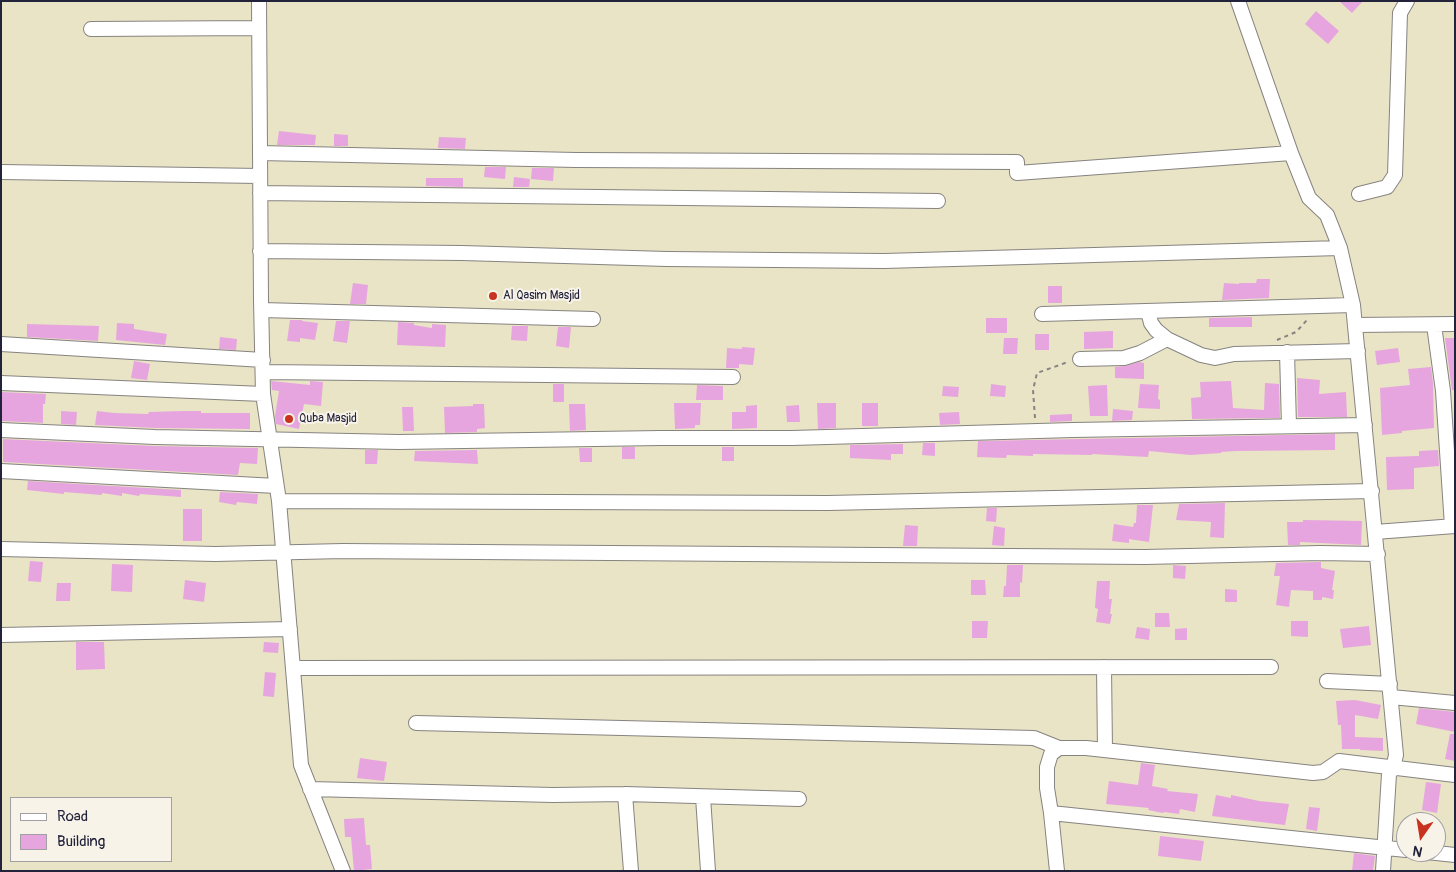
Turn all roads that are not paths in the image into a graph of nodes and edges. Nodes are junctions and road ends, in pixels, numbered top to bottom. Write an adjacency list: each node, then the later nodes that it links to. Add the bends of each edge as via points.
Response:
1 (259, 1): 4 (street)
2 (1238, 1): 7 (street)
3 (1407, 1): 11 (street, via 1400,13 1395,175 1387,187)
4 (259, 28): 5 (street); 6 (street)
5 (91, 29)
6 (260, 153): 7 (street, via 576,160 1017,162 1017,173); 9 (street)
7 (1291, 153): 13 (street, via 1309,198 1327,216)
8 (1, 172): 9 (street)
9 (260, 176): 10 (street)
10 (260, 193): 12 (street); 14 (street)
11 (1360, 194)
12 (938, 201)
13 (1340, 248): 14 (street, via 884,261); 15 (street)
14 (260, 251): 16 (street)
15 (1353, 305): 17 (street); 21 (street)
16 (262, 310): 19 (street); 28 (street)
17 (1148, 311): 18 (street); 23 (street, via 1151,323)
18 (1042, 314)
19 (593, 319)
20 (1455, 324): 22 (street)
21 (1355, 325): 22 (street); 25 (street)
22 (1434, 325): 31 (street)
23 (1167, 339): 26 (street, via 1215,358); 27 (street, via 1124,358)
24 (1, 344): 28 (street)
25 (1358, 350): 26 (street); 33 (street)
26 (1287, 352): 34 (street)
27 (1080, 359)
28 (263, 366): 29 (street); 32 (street)
29 (733, 377)
30 (1, 383): 32 (street)
31 (1449, 391): 37 (street)
32 (263, 394): 36 (street)
33 (1365, 425): 34 (street); 40 (street)
34 (1289, 426): 36 (street, via 792,438 399,442)
35 (1, 430): 36 (street)
36 (270, 438): 39 (street)
37 (1451, 453): 42 (street)
38 (1, 471): 39 (street)
39 (276, 486): 41 (street)
40 (1372, 491): 41 (street, via 828,503); 43 (street)
41 (279, 501): 45 (street)
42 (1454, 526): 43 (street)
43 (1376, 532): 46 (street)
44 (1, 549): 45 (street, via 215,554)
45 (284, 552): 46 (street, via 1135,557); 47 (street)
46 (1378, 554): 53 (street)
47 (290, 629): 48 (street); 51 (street)
48 (1, 635)
49 (1104, 667): 50 (street); 51 (street); 57 (street)
50 (1272, 667)
51 (294, 668): 60 (street, via 301,765)
52 (1327, 681): 53 (street)
53 (1391, 691): 54 (street); 58 (street, via 1396,755)
54 (1455, 703)
55 (416, 723): 56 (street, via 1034,738)
56 (1059, 748): 57 (street); 64 (street, via 1051,754 1047,767)
57 (1105, 750): 58 (street, via 1313,773 1323,772 1339,761)
58 (1393, 768): 59 (street); 65 (street, via 1389,774)
59 (1455, 775)
60 (310, 789): 61 (street); 67 (street)
61 (626, 794): 62 (street); 68 (street)
62 (703, 797): 63 (street); 69 (street)
63 (799, 799)
64 (1051, 813): 65 (street); 70 (street)
65 (1385, 847): 66 (street); 71 (street)
66 (1396, 849)
67 (343, 871)
68 (630, 871)
69 (708, 871)
70 (1057, 871)
71 (1383, 871)

